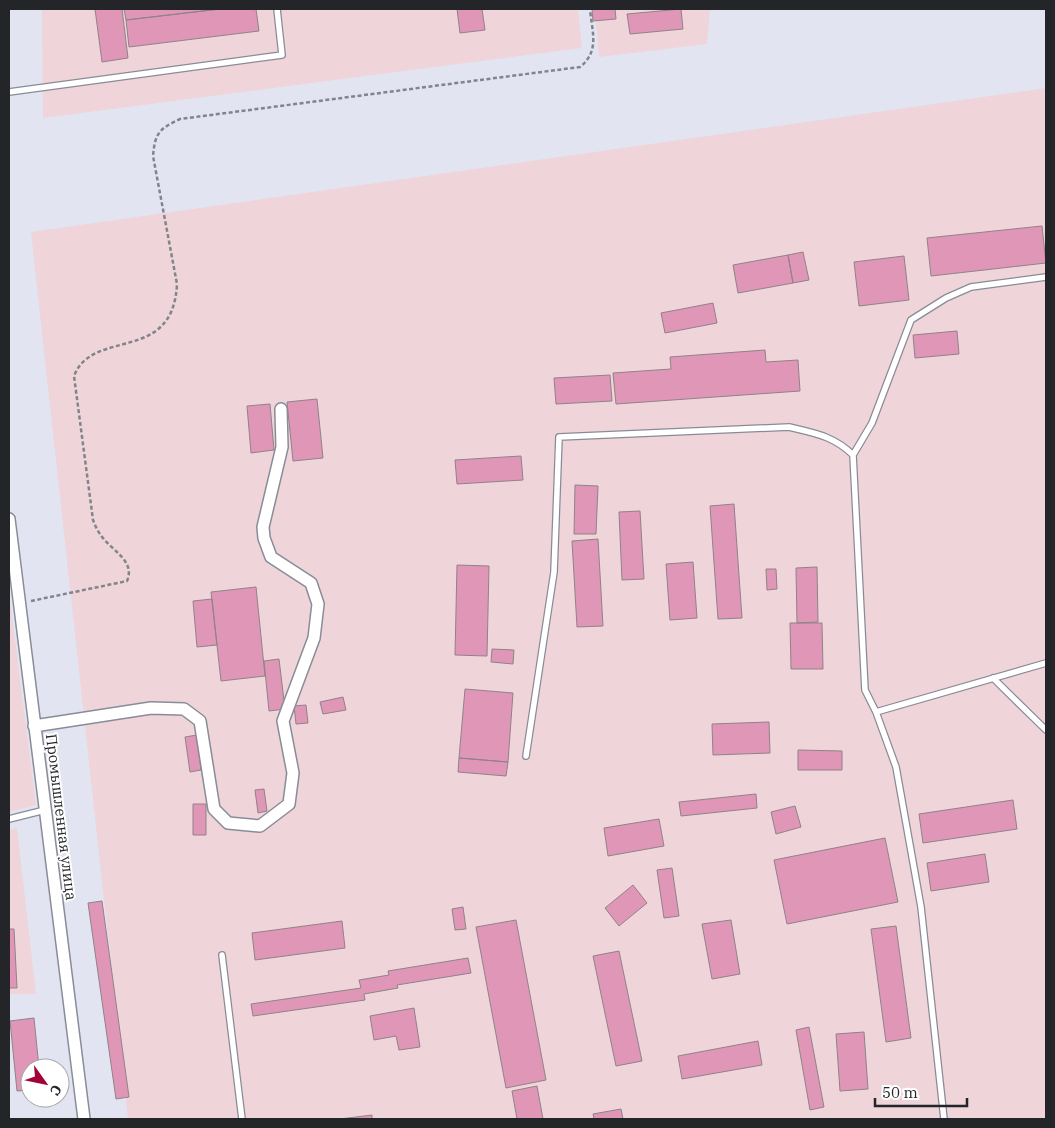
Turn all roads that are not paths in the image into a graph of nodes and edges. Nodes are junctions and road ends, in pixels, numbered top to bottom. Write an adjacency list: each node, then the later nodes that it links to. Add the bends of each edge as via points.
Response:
1 (277, 9): 2 (lane, via 282,55)
2 (9, 92)
3 (1046, 277): 5 (lane, via 971,287 911,320 872,423)
4 (280, 409): 10 (street, via 282,447 263,526 264,538 271,557 311,583 318,604 314,638 283,721 293,773 289,804 260,826 228,822 214,809 200,721 184,709 151,708)
5 (853, 455): 9 (lane, via 862,672 865,690); 12 (lane, via 824,435 789,427 559,437 554,572)
6 (9, 519): 10 (street, Промышленная улица)
7 (1046, 663): 8 (lane)
8 (993, 678): 9 (lane); 11 (lane)
9 (876, 712): 18 (lane, via 896,767 921,907)
10 (34, 726): 13 (street, Промышленная улица)
11 (1046, 730)
12 (526, 756)
13 (45, 810): 14 (lane); 16 (street, Промышленная улица)
14 (9, 820)
15 (222, 954): 17 (lane)
16 (84, 1119)
17 (242, 1119)
18 (944, 1119)

